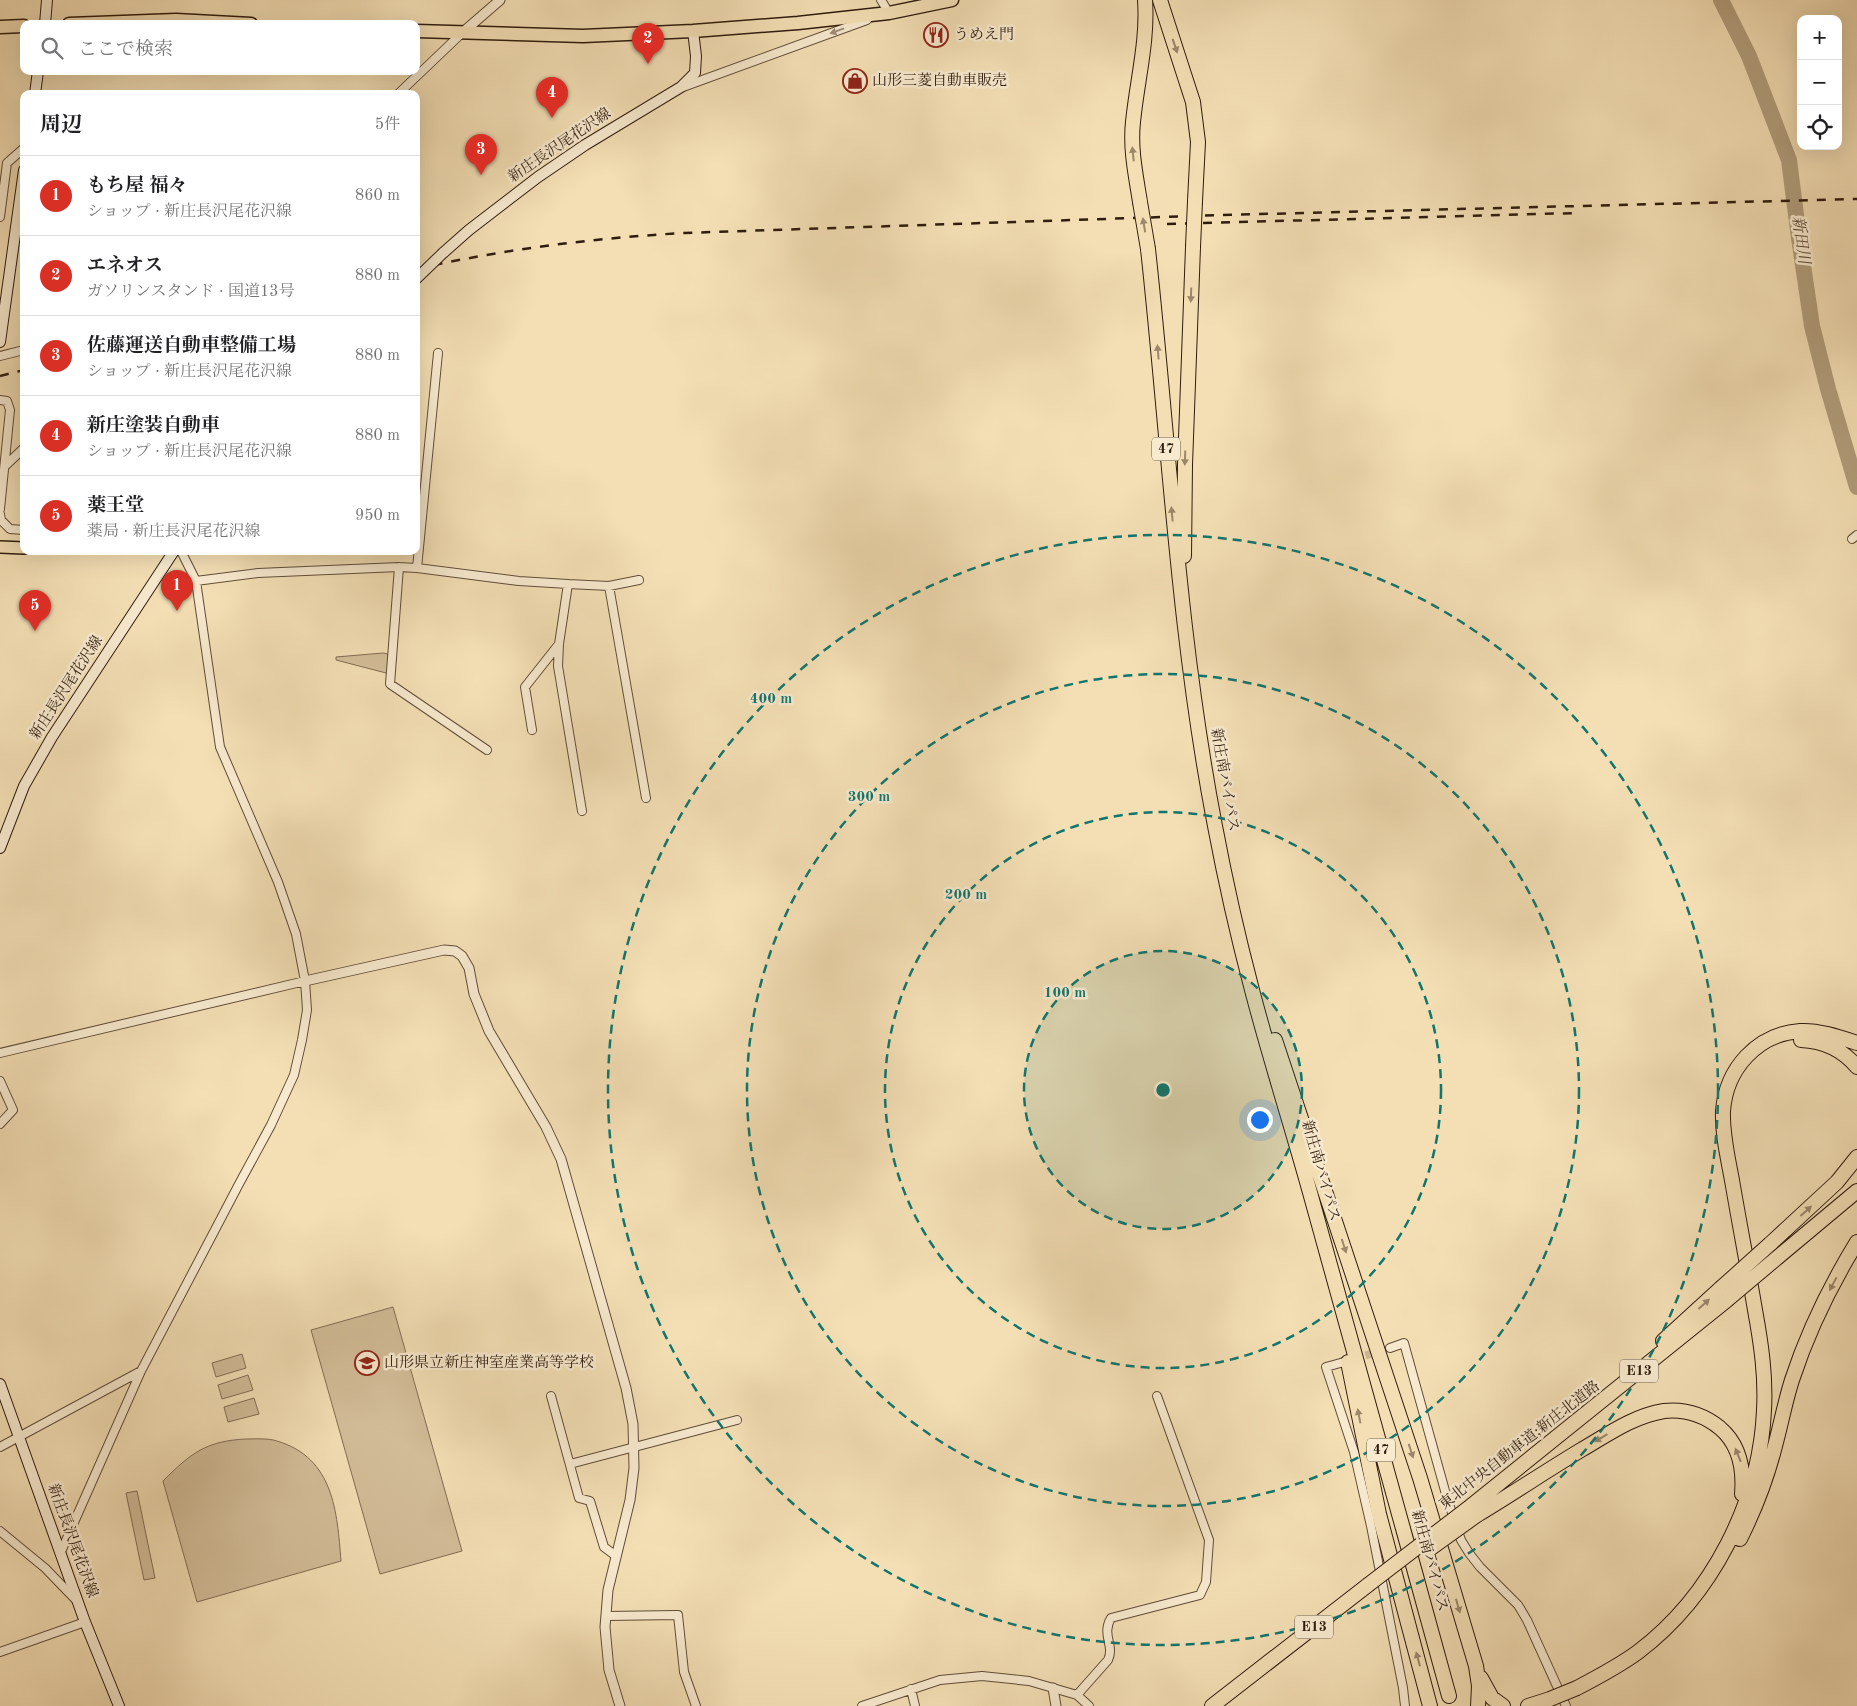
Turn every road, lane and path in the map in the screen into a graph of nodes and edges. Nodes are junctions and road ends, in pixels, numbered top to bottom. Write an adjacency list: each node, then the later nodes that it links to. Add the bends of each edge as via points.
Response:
1 (47, 0): 8 (main road)
2 (500, 0): 13 (street)
3 (881, 0): 7 (street)
4 (952, 0): 7 (highway)
5 (1145, 0): 47 (highway, 47, one-way to 5, bridge, via 1173,525 1148,249 1132,138 1144,39)
6 (1160, 0): 47 (highway, 47, one-way to 47, bridge, via 1193,102 1198,142 1184,526)
7 (886, 14): 12 (highway); 17 (street, one-way to 17)
8 (45, 20)
9 (20, 26): 10 (highway)
10 (0, 27)
11 (420, 31): 13 (highway)
12 (693, 31): 13 (highway, via 583,36); 17 (main road, 新庄長沢尾花沢線, via 695,73)
13 (462, 33): 14 (street)
14 (420, 73)
15 (37, 75): 18 (main road)
16 (418, 75): 19 (street)
17 (681, 87): 23 (main road, 新庄長沢尾花沢線, bridge, via 538,178 468,230)
18 (36, 90)
19 (402, 90)
20 (20, 152): 22 (street, via 7,163)
21 (20, 199): 24 (main road)
22 (0, 217)
23 (420, 275)
24 (0, 342)
25 (20, 351): 27 (street)
26 (438, 353): 34 (street)
27 (0, 356)
28 (0, 400): 30 (street, via 7,401 10,406)
29 (20, 452): 30 (street)
30 (5, 466): 31 (street)
31 (0, 510)
32 (0, 514): 33 (street, via 10,529)
33 (20, 530)
34 (420, 537)
35 (0, 548): 36 (main road)
36 (20, 548)
37 (171, 555): 52 (main road, 新庄長沢尾花沢線, via 52,737 24,786)
38 (183, 555): 43 (street)
39 (418, 555): 41 (street)
40 (399, 567): 41 (street); 43 (street, via 276,571); 49 (street, via 390,684)
41 (417, 568): 44 (street)
42 (639, 580): 45 (street)
43 (196, 581): 53 (street, via 220,747 278,882 296,934)
44 (568, 584): 45 (street); 46 (street)
45 (609, 586): 50 (street)
46 (559, 644): 48 (street, via 525,687); 51 (street, via 558,666)
47 (1189, 649): 54 (highway, 新庄南バイパス / 47, via 1219,822)
48 (532, 730)
49 (487, 750)
50 (646, 798)
51 (582, 811)
52 (0, 848)
53 (305, 981): 56 (street); 66 (street, via 307,1010 294,1075 271,1125); 73 (street, via 444,950 455,951 462,956 469,968 474,994 489,1032 546,1127 561,1159 626,1388 633,1424)
54 (1253, 985): 83 (highway, one-way to 83, via 1336,1221 1420,1478); 88 (highway, 新庄南バイパス / 47); 99 (highway, one-way to 54, via 1379,1514 1340,1329 1289,1147 1263,1043)
55 (1857, 1043): 77 (highway, via 1801,1031 1774,1037 1761,1043 1741,1062 1725,1098 1726,1141 1759,1336 1764,1390 1763,1429 1755,1471)
56 (0, 1054)
57 (1857, 1067): 77 (highway, via 1828,1045 1790,1041 1766,1050 1756,1058 1736,1089 1732,1132 1768,1338 1772,1382 1771,1424 1765,1464 1755,1502)
58 (0, 1081): 59 (street, via 13,1110)
59 (0, 1124)
60 (1857, 1157): 63 (highway, one-way to 60, bridge, via 1770,1244 1837,1182)
61 (1857, 1191): 63 (highway, bridge, via 1778,1257)
62 (1857, 1242): 77 (highway, one-way to 77, via 1830,1288 1809,1334 1792,1381 1770,1465 1756,1503)
63 (1724, 1294): 75 (highway, 東北中央自動車道;新庄北道路 / E13)
64 (1390, 1348): 103 (street, via 1404,1343 1461,1540 1480,1567 1518,1605)
65 (1344, 1362): 98 (street, via 1326,1367 1363,1490)
66 (141, 1371): 71 (street); 78 (street)
67 (0, 1384): 71 (main road, 新庄長沢尾花沢線)
68 (551, 1396): 74 (street)
69 (1157, 1396): 87 (street, via 1209,1540 1206,1582 1200,1594 1111,1618 1106,1632 1111,1653 1108,1660)
70 (737, 1420): 73 (street)
71 (18, 1437): 72 (street); 78 (main road, 新庄長沢尾花沢線)
72 (0, 1447)
73 (632, 1448): 74 (street); 79 (street, via 634,1468 630,1500)
74 (570, 1464): 79 (street, via 579,1498 590,1501 604,1547)
75 (1474, 1511): 77 (highway, one-way to 75, via 1742,1499 1740,1458 1731,1440 1716,1425 1697,1414 1676,1411 1639,1418); 97 (highway, 東北中央自動車道;新庄北道路 / E13, bridge)
76 (0, 1531): 80 (street, via 45,1568)
77 (1736, 1536): 89 (highway, bridge, via 1684,1608 1656,1637 1579,1692)
78 (60, 1554): 80 (main road, 新庄長沢尾花沢線)
79 (616, 1556): 81 (street)
80 (80, 1605): 82 (main road, 新庄長沢尾花沢線)
81 (606, 1616): 91 (street, via 608,1670); 92 (street, via 678,1615 684,1672)
82 (85, 1622): 84 (street); 90 (main road, 新庄長沢尾花沢線)
83 (1472, 1651): 100 (highway, via 1479,1686); 101 (highway, via 1488,1692)
84 (0, 1652)
85 (1053, 1688): 86 (street, via 1029,1681 982,1676 940,1680); 87 (street); 95 (street)
86 (911, 1689): 93 (street); 94 (street)
87 (1077, 1695): 96 (street)
88 (1449, 1696)
89 (1553, 1702): 102 (highway)
90 (119, 1706)
91 (620, 1706)
92 (696, 1706)
93 (862, 1706)
94 (916, 1706)
95 (1056, 1706)
96 (1089, 1706)
97 (1212, 1706)
98 (1405, 1706)
99 (1431, 1706)
100 (1478, 1706)
101 (1503, 1706)
102 (1528, 1706)
103 (1566, 1706)

